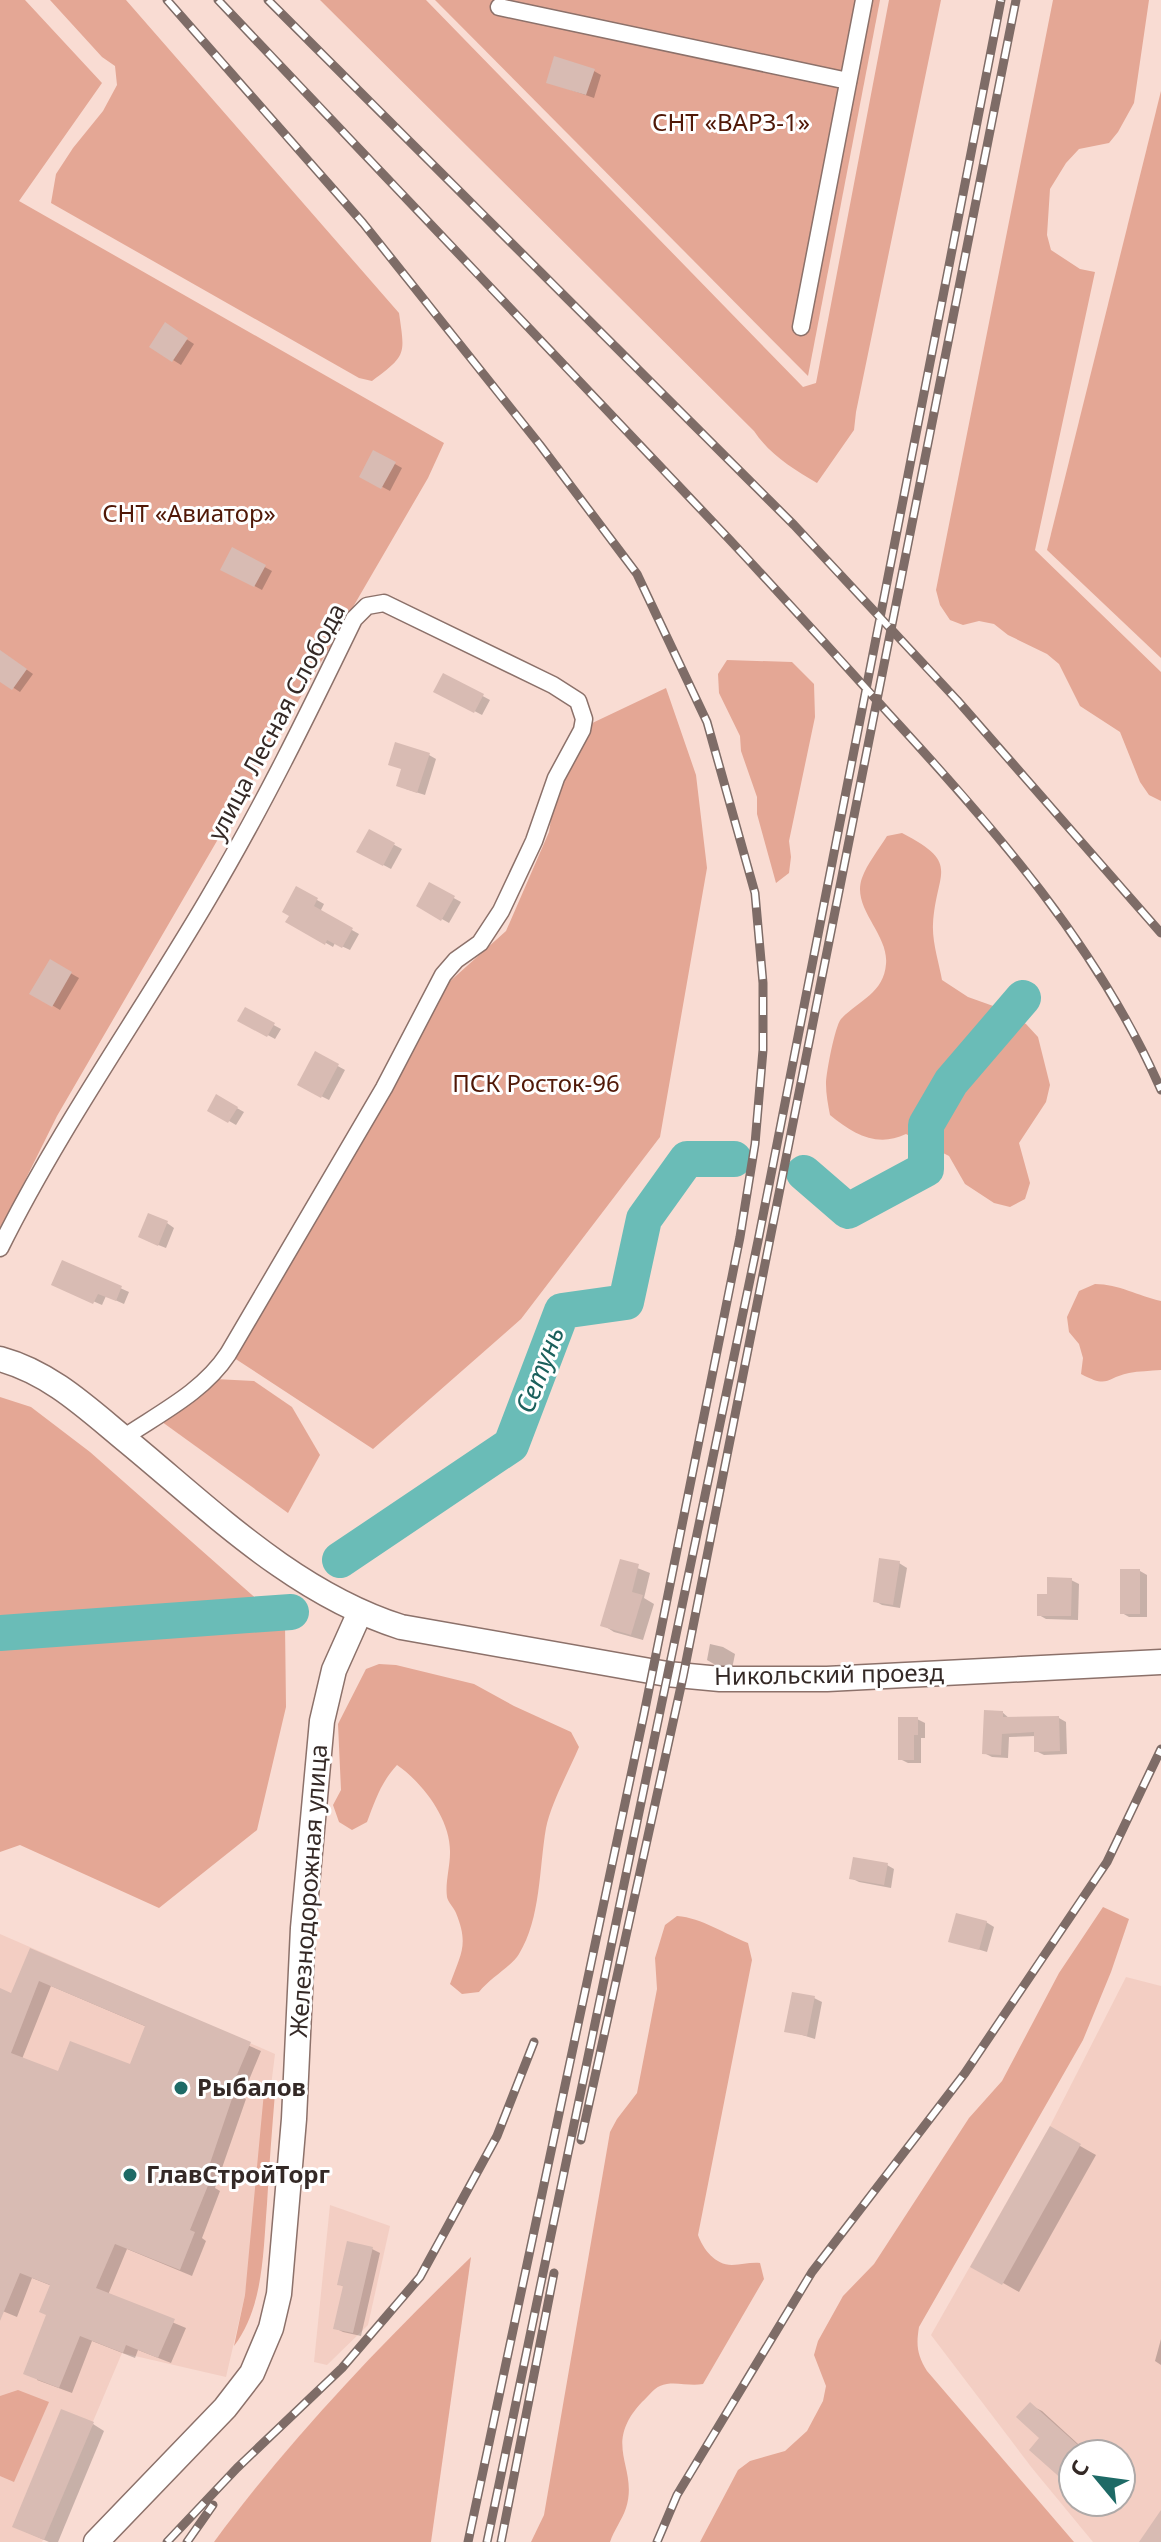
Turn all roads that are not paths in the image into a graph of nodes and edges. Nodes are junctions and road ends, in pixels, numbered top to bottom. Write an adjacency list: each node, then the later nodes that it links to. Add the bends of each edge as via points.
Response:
1 (864, 0): 3 (street)
2 (499, 7): 3 (street)
3 (848, 81): 4 (street)
4 (801, 327)
5 (0, 1248): 7 (street, улица Лесная Слобода, via 208,899 268,793 354,619 367,606 384,603 578,701 582,730 556,778 501,911 480,943 443,975 384,1088 228,1354 196,1389)
6 (0, 1359): 7 (main road, Никольский проезд, via 63,1388)
7 (123, 1438): 8 (main road, Никольский проезд, via 278,1566)
8 (360, 1612): 9 (main road, Никольский проезд, via 401,1627 720,1679 827,1679); 10 (main road, Железнодорожная улица, via 334,1670 322,1721 303,1928 294,2119 279,2294 271,2328 252,2373 225,2408)
9 (1161, 1662)
10 (96, 2542)

